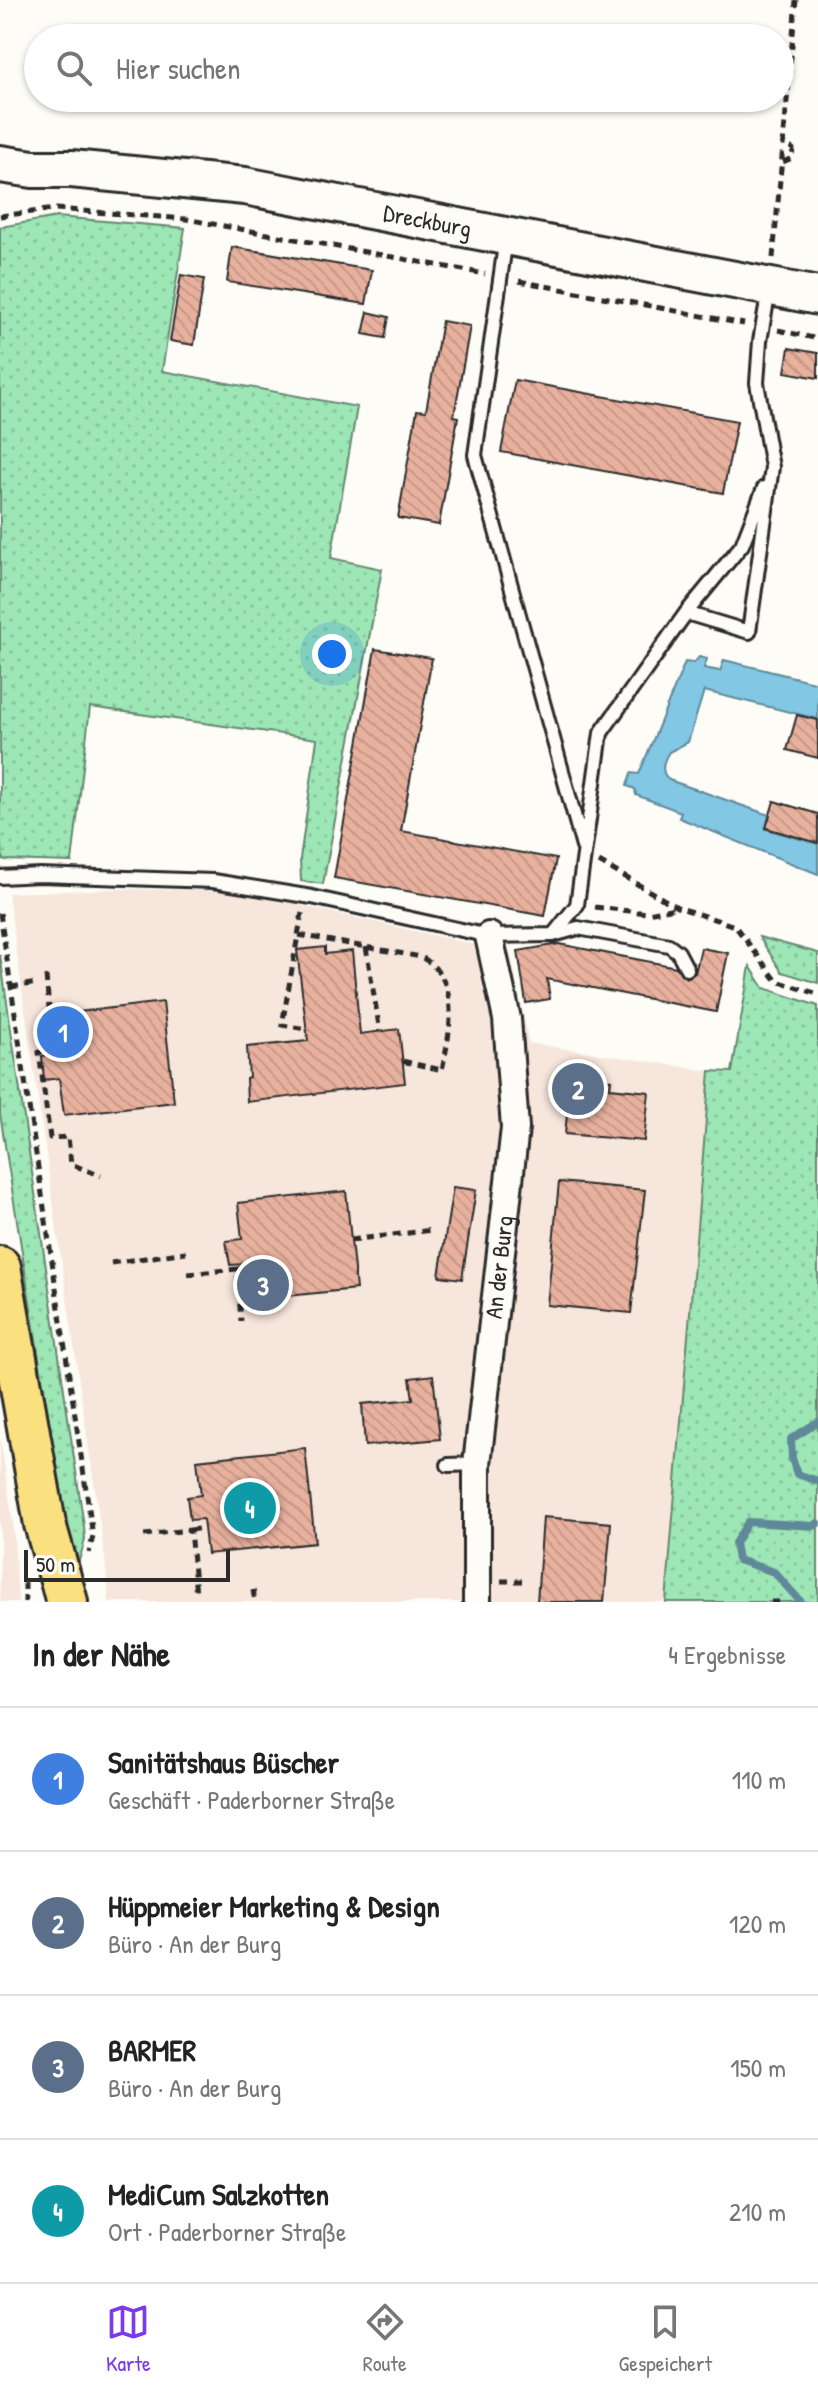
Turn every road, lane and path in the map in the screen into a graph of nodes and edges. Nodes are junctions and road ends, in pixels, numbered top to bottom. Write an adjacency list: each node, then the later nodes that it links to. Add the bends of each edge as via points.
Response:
1 (796, 0): 2 (path)
2 (794, 24)
3 (787, 112): 4 (path)
4 (784, 143): 5 (path); 5 (path, via 793,149 792,158)
5 (782, 162): 10 (path)
6 (11, 170): 8 (street, Dreckburg, via 71,169 245,186)
7 (0, 216): 9 (path, via 56,209 186,219)
8 (506, 235): 9 (lane); 10 (street, Dreckburg)
9 (501, 277): 12 (path); 16 (lane, via 475,455)
10 (770, 286): 11 (street, Dreckburg); 12 (lane)
11 (818, 296)
12 (763, 327): 13 (path); 14 (lane, via 757,383)
13 (818, 339)
14 (772, 467): 15 (lane, via 742,545); 15 (lane, via 749,632)
15 (686, 613): 16 (lane, via 601,733)
16 (585, 854): 18 (lane); 19 (path)
17 (0, 877): 22 (lane, via 213,881)
18 (577, 905): 19 (path, via 647,913); 21 (lane)
19 (677, 907): 28 (path, via 735,926 777,981)
20 (0, 913): 27 (path)
21 (553, 935): 22 (lane); 24 (lane, via 578,928 669,945)
22 (489, 936): 42 (street, An der Burg, via 507,1019 515,1128)
23 (366, 947): 29 (path, via 299,933 282,1025); 30 (path); 31 (path, via 431,962 447,993 451,1026 442,1070)
24 (687, 969)
25 (46, 976): 32 (path, via 53,1050 39,1052 50,1138 68,1137 71,1164)
26 (38, 983): 27 (path)
27 (11, 987): 48 (path, via 93,1536)
28 (818, 994)
29 (306, 1029)
30 (380, 1032)
31 (402, 1061)
32 (101, 1176)
33 (433, 1230): 34 (path)
34 (351, 1240)
35 (186, 1252): 36 (path)
36 (111, 1263)
37 (0, 1267): 44 (main road)
38 (245, 1268): 39 (path)
39 (237, 1269): 40 (path); 41 (path)
40 (188, 1274)
41 (241, 1321)
42 (477, 1464): 43 (lane); 54 (street, An der Burg)
43 (448, 1465)
44 (45, 1524): 51 (main road); 52 (main road)
45 (204, 1528): 46 (path)
46 (190, 1530): 47 (path); 50 (path)
47 (144, 1535)
48 (87, 1561)
49 (253, 1590): 53 (path)
50 (196, 1594)
51 (41, 1602)
52 (67, 1602)
53 (255, 1602)
54 (477, 1602)
55 (771, 1602): 56 (path)
56 (779, 1602)

